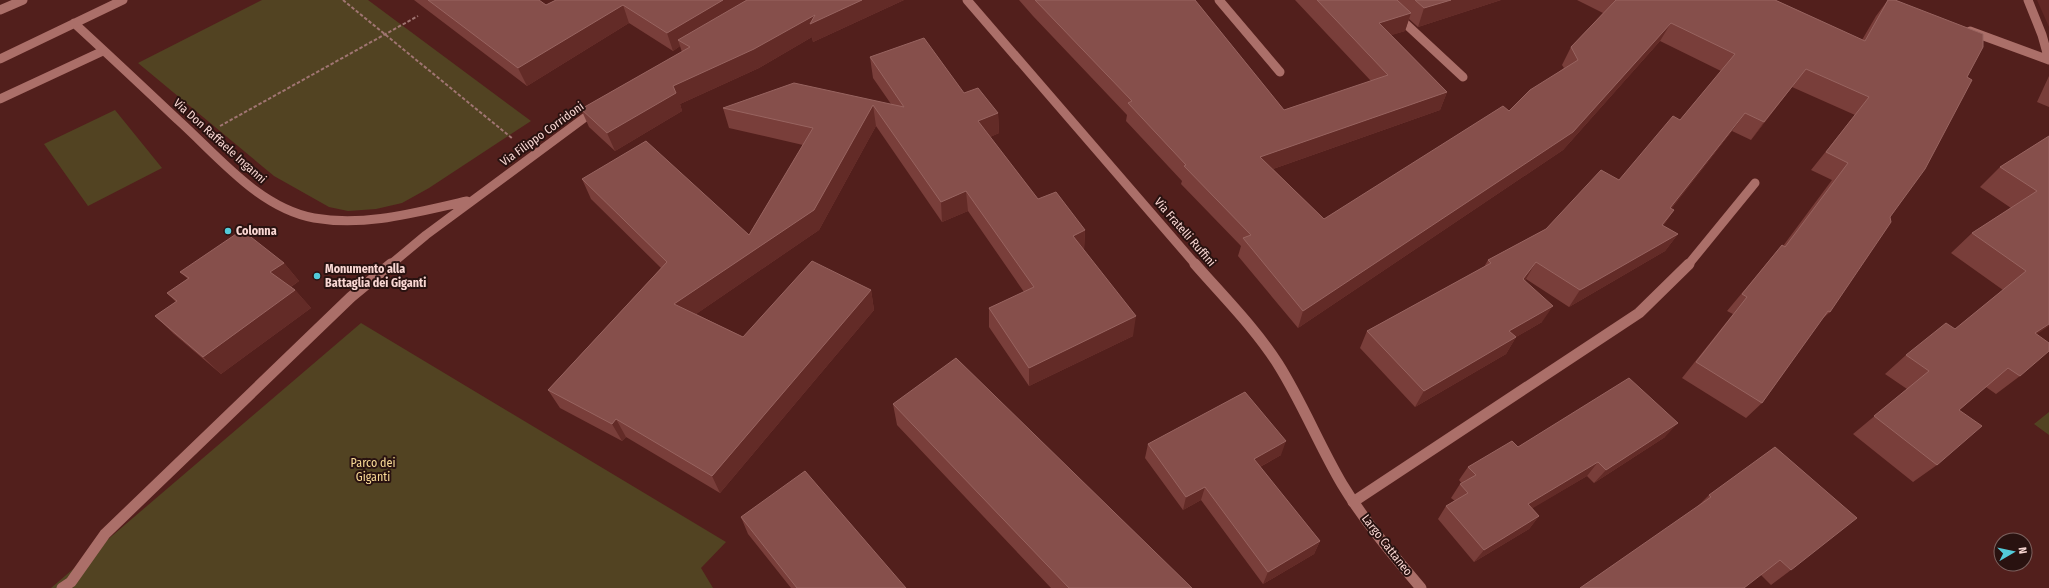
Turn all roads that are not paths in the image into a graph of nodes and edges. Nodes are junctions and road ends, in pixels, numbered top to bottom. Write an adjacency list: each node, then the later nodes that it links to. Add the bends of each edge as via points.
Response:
1 (23, 0): 7 (street)
2 (123, 0): 8 (street)
3 (967, 0): 19 (street, Via Fratelli Ruffini, via 1269,350 1298,396)
4 (1218, 0): 13 (street)
5 (1380, 0): 14 (street)
6 (2028, 0): 12 (street)
7 (0, 10)
8 (74, 23): 10 (street, Via Don Raffaele Inganni); 11 (street)
9 (1962, 27): 12 (street)
10 (103, 51): 15 (street); 18 (street, Via Don Raffaele Inganni, via 245,182 293,211 340,220 377,218)
11 (0, 59)
12 (2049, 60)
13 (1280, 72)
14 (1463, 77)
15 (0, 100)
16 (600, 106): 18 (street, Via Filippo Corridoni)
17 (1755, 183): 19 (street, via 1683,271 1639,313)
18 (471, 200): 20 (street, Via Filippo Corridoni, via 351,297 105,534 70,582)
19 (1353, 502): 21 (street, Largo Cattaneo, via 1389,551)
20 (62, 588)
21 (1421, 588)

